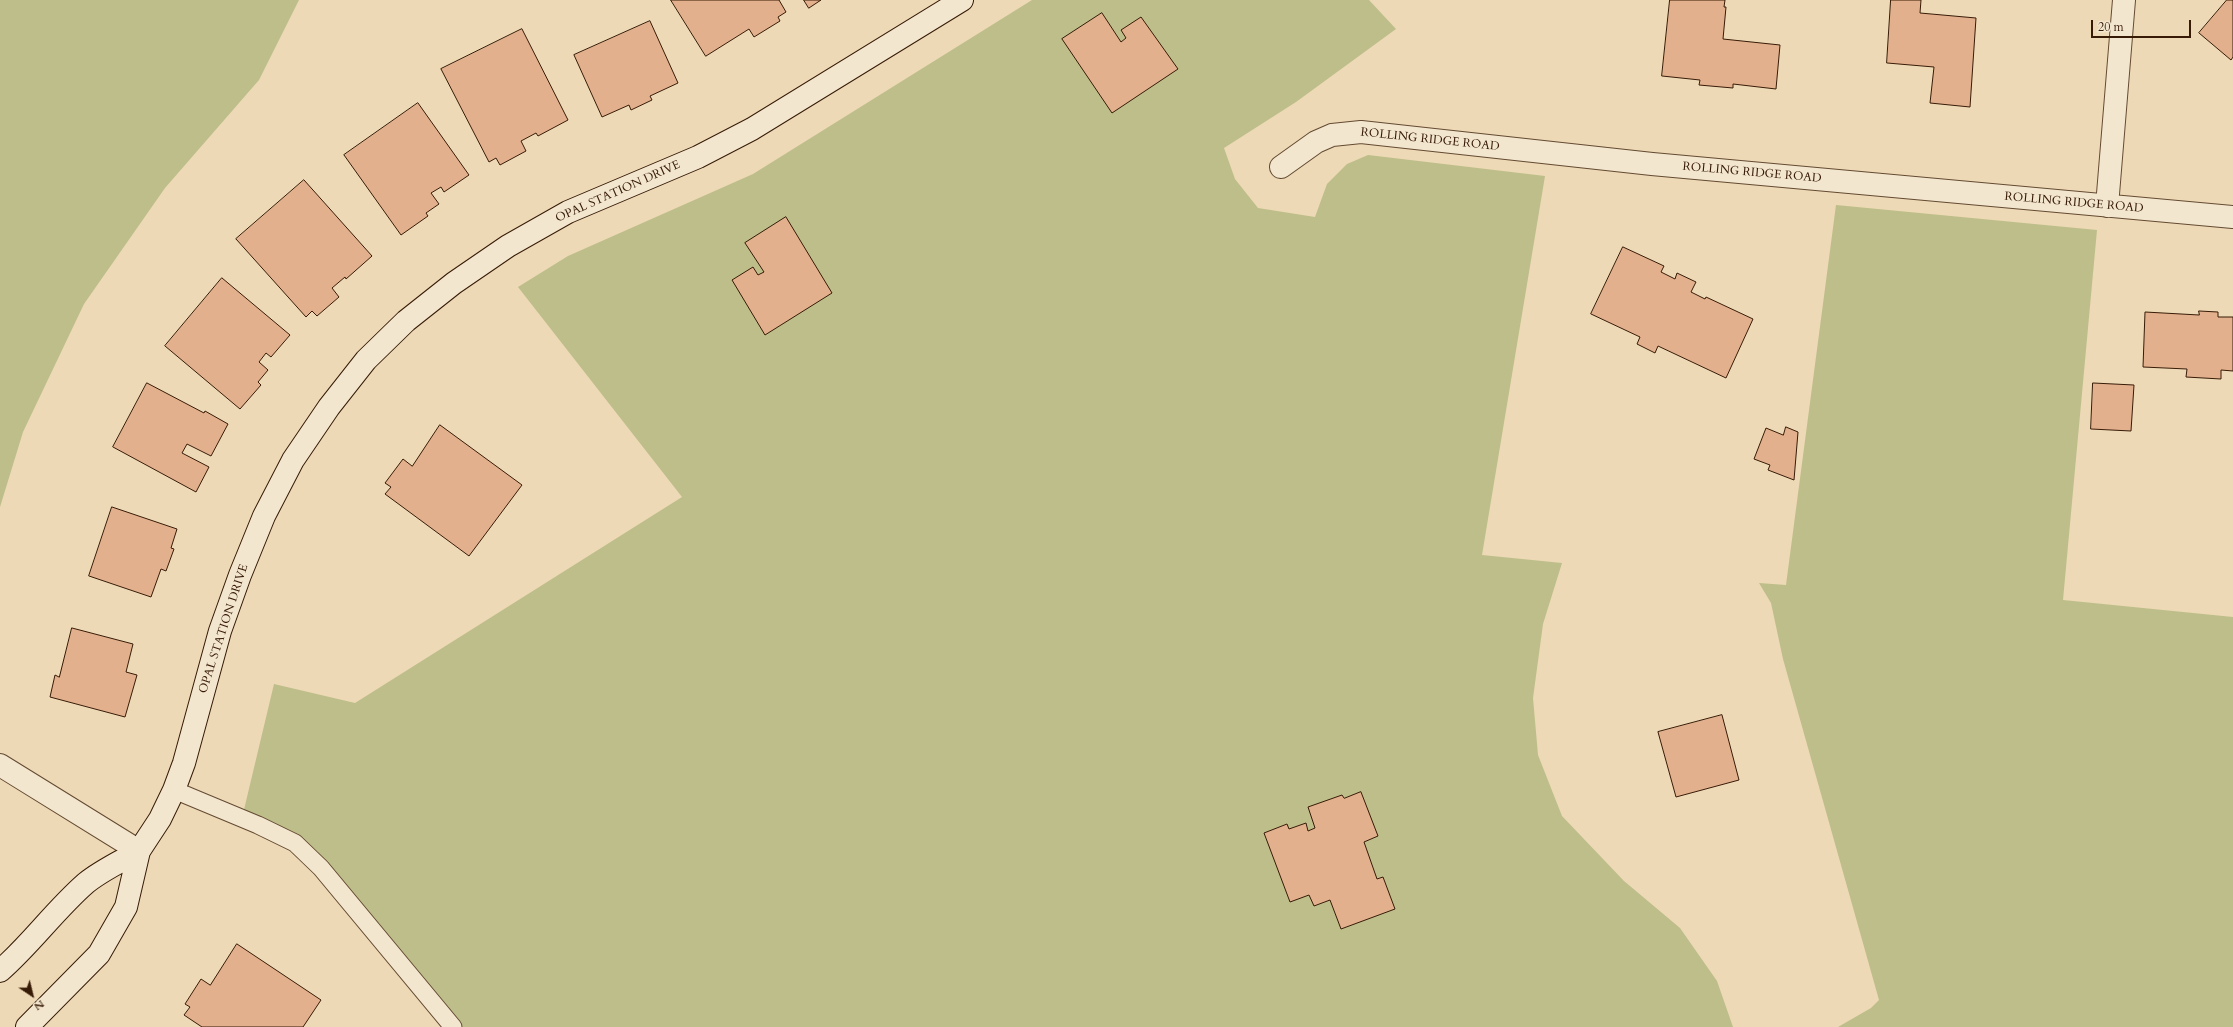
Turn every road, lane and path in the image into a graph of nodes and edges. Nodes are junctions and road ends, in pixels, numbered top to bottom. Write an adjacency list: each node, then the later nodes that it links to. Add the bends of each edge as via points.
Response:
1 (962, 0): 7 (street, OPAL STATION DRIVE, via 752,130 698,157 568,212 508,246 454,283 406,321 366,360 329,407 294,460 264,516 220,631 184,763)
2 (2124, 0): 4 (street)
3 (1281, 168): 4 (street, ROLLING RIDGE ROAD, via 1316,142 1332,135 1361,132 1660,165)
4 (2107, 206): 5 (street, ROLLING RIDGE ROAD)
5 (2233, 217)
6 (0, 765): 8 (street)
7 (174, 790): 8 (street, OPAL STATION DRIVE, via 160,819); 11 (lane, via 295,843 321,868)
8 (139, 851): 9 (street, OPAL STATION DRIVE, via 87,882 54,914 22,952); 10 (street, OPAL STATION DRIVE, via 126,907 99,954)
9 (0, 971)
10 (27, 1027)
11 (454, 1027)

